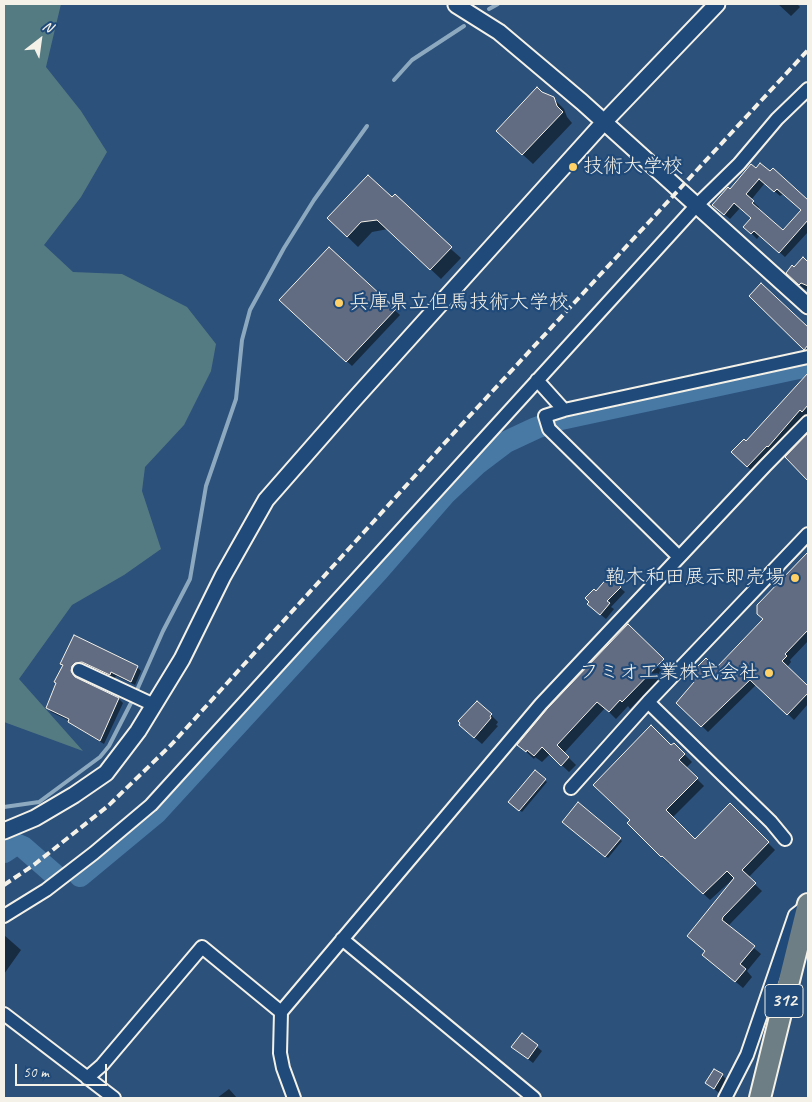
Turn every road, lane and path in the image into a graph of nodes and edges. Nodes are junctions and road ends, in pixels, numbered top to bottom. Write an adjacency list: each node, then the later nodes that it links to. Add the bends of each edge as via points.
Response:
1 (455, 4): 4 (street, via 499,32)
2 (717, 4): 4 (street)
3 (808, 89): 5 (street)
4 (604, 122): 5 (street); 15 (street, via 266,500 223,576 182,659)
5 (696, 206): 6 (street); 8 (street)
6 (808, 306)
7 (808, 357): 9 (street)
8 (537, 380): 9 (street); 20 (street, via 151,805 46,890)
9 (564, 410): 12 (street, via 545,416 548,424)
10 (808, 422): 12 (street)
11 (808, 534): 14 (street)
12 (679, 557): 21 (street, via 541,704)
13 (79, 670): 15 (street)
14 (648, 702): 16 (street); 18 (street)
15 (154, 705): 17 (street, via 106,773 36,818)
16 (571, 788)
17 (4, 831)
18 (785, 839)
19 (808, 904): 28 (street, via 796,915 747,1055); 29 (highway, 312)
20 (4, 916)
21 (342, 939): 22 (street); 27 (street)
22 (281, 1012): 24 (street, via 202,946 102,1066); 26 (street, via 280,1054)
23 (4, 1014): 24 (street)
24 (87, 1078): 25 (street)
25 (114, 1098)
26 (294, 1098)
27 (534, 1098)
28 (724, 1098)
29 (760, 1098)

